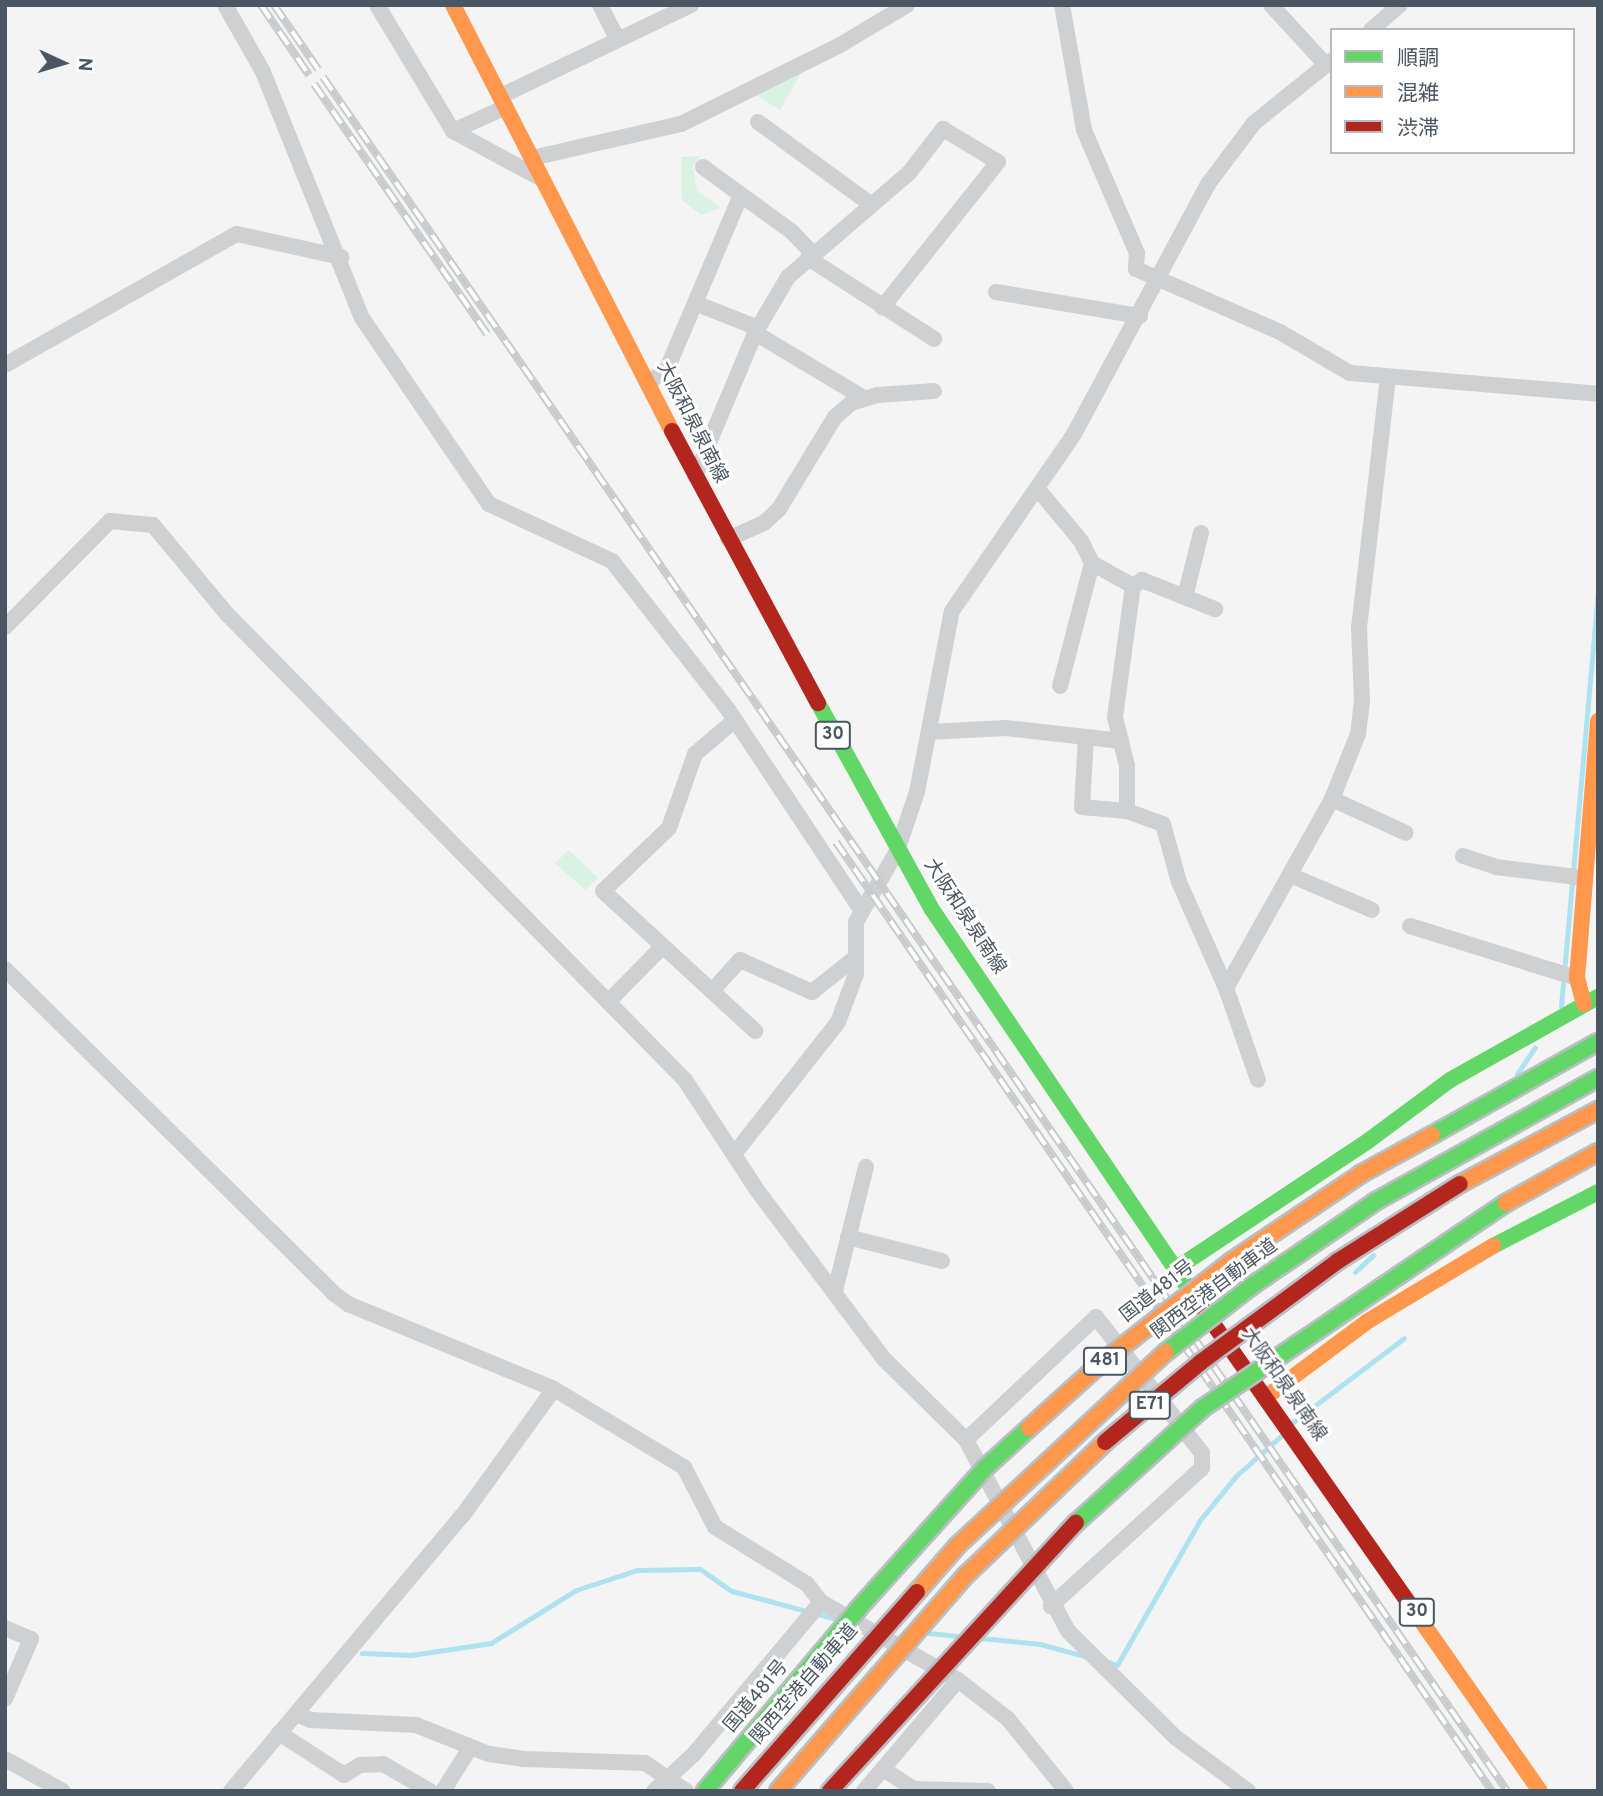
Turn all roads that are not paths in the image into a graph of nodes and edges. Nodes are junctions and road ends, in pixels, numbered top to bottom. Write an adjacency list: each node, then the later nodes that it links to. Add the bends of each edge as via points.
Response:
1 (225, 5): 22 (street, via 263,72)
2 (377, 5): 15 (street)
3 (453, 5): 13 (main road, 大阪和泉泉南線 / 30)
4 (600, 5): 11 (street)
5 (691, 5): 11 (street)
6 (907, 5): 16 (street, via 841,45 681,124)
7 (1062, 5): 23 (street, via 1066,45 1092,155 1137,254 1136,269)
8 (1271, 5): 12 (street)
9 (1401, 5): 10 (street)
10 (1373, 28)
11 (618, 40): 13 (street)
12 (1329, 62): 23 (street, via 1246,134 1208,184)
13 (503, 101): 15 (street); 16 (main road, 大阪和泉泉南線 / 30)
14 (758, 122): 20 (street)
15 (453, 131): 18 (street)
16 (532, 158): 18 (main road, 大阪和泉泉南線 / 30)
17 (703, 167): 19 (street)
18 (543, 180): 32 (main road, 大阪和泉泉南線 / 30)
19 (741, 195): 21 (street, via 792,232); 25 (street)
20 (869, 203): 21 (street); 26 (street, via 909,173 943,129 998,162)
21 (811, 256): 26 (street); 28 (street, via 788,276)
22 (341, 257): 30 (street, via 237,234); 46 (street, via 362,318 489,504 612,561)
23 (1158, 282): 27 (street); 31 (street, via 1280,332 1350,373)
24 (996, 292): 27 (street)
25 (695, 303): 28 (street); 32 (street, via 667,369)
26 (882, 308): 29 (street)
27 (1140, 316): 37 (street, via 1074,434)
28 (756, 331): 35 (street); 36 (street)
29 (934, 339)
30 (5, 365)
31 (1388, 377): 34 (street); 51 (street, via 1359,628 1362,702 1358,734)
32 (648, 383): 36 (main road, 大阪和泉泉南線 / 30)
33 (934, 391): 35 (street)
34 (1598, 394)
35 (864, 398): 39 (street, via 835,417 779,509 764,523)
36 (695, 476): 39 (main road, 大阪和泉泉南線 / 30)
37 (1037, 488): 40 (street, via 1081,541); 48 (street, via 952,611)
38 (1201, 533): 42 (street)
39 (728, 539): 54 (main road, 大阪和泉泉南線 / 30)
40 (1092, 563): 41 (street); 45 (street)
41 (1133, 586): 42 (street, via 1142,580); 50 (street, via 1115,718)
42 (1185, 597): 43 (street)
43 (1215, 609)
44 (5, 627): 68 (street, via 110,521 153,526 227,614)
45 (1060, 686)
46 (735, 720): 59 (street); 61 (street, via 695,754 669,828 603,891)
47 (1598, 721): 57 (main road)
48 (929, 732): 49 (street, via 1006,728); 54 (street, via 917,792)
49 (1086, 737): 50 (street); 52 (street, via 1082,807)
50 (1121, 741): 52 (street, via 1127,766)
51 (1332, 799): 53 (street); 56 (street)
52 (1127, 811): 65 (street, via 1163,824 1179,882)
53 (1406, 833)
54 (897, 851): 59 (street); 80 (main road, 大阪和泉泉南線 / 30, via 931,908)
55 (1463, 856): 57 (street, via 1496,867)
56 (1290, 875): 58 (street); 65 (street)
57 (1584, 878): 64 (main road)
58 (1372, 910)
59 (862, 912): 62 (street, via 856,922)
60 (1410, 926): 64 (street)
61 (663, 946): 66 (street); 68 (street)
62 (856, 957): 66 (street, via 812,992 740,960); 75 (street, via 856,974 838,1023)
63 (6, 972): 82 (street, via 348,1304)
64 (1577, 978): 67 (main road)
65 (1226, 988): 72 (street)
66 (712, 991): 69 (street)
67 (1591, 1001): 80 (main road, via 1450,1080 1368,1141)
68 (608, 1002): 75 (street, via 685,1080)
69 (755, 1031)
70 (1598, 1042): 102 (main road, 国道481号 / 481, bridge, via 1361,1174 1232,1261 1100,1364 985,1468 858,1609)
71 (1598, 1078): 103 (main road, 関西空港自動車道 / E71, bridge, via 1376,1201 1253,1285 1149,1365 957,1546)
72 (1258, 1080)
73 (1598, 1110): 104 (main road, E71, bridge, via 1439,1196 1338,1261 1201,1362 1080,1464 966,1575)
74 (1598, 1152): 105 (main road, bridge, via 1497,1208 1203,1408 1055,1542)
75 (735, 1153): 81 (street)
76 (866, 1167): 78 (street)
77 (1598, 1192): 83 (main road, via 1469,1259 1368,1321)
78 (848, 1237): 79 (street); 81 (street)
79 (942, 1261)
80 (1177, 1268): 83 (main road, 大阪和泉泉南線 / 30)
81 (835, 1291): 84 (street, via 884,1359)
82 (554, 1389): 85 (street, via 684,1467 715,1527 807,1584); 90 (street, via 463,1515)
83 (1266, 1397): 110 (main road, 大阪和泉泉南線 / 30)
84 (966, 1440): 86 (street); 86 (street, via 1096,1317 1202,1453 1202,1468)
85 (821, 1602): 88 (street); 95 (street, via 694,1754)
86 (1051, 1605): 109 (street, via 1068,1631 1175,1737)
87 (5, 1629): 89 (street, via 31,1639)
88 (958, 1680): 94 (street); 108 (street, via 1008,1719)
89 (5, 1699)
90 (296, 1714): 91 (street); 92 (street, via 311,1720 416,1725)
91 (279, 1733): 96 (street); 98 (street, via 344,1776 360,1766 383,1764)
92 (470, 1748): 95 (street, via 523,1759 624,1759 645,1763); 99 (street)
93 (5, 1759): 97 (street)
94 (883, 1769): 106 (street); 107 (street, via 914,1789)
95 (669, 1777): 100 (street); 101 (street)
96 (241, 1788)
97 (63, 1791)
98 (430, 1791)
99 (443, 1791)
100 (654, 1791)
101 (686, 1791)
102 (705, 1791)
103 (742, 1791)
104 (778, 1791)
105 (830, 1791)
106 (864, 1791)
107 (988, 1791)
108 (1066, 1791)
109 (1248, 1791)
110 (1540, 1791)

